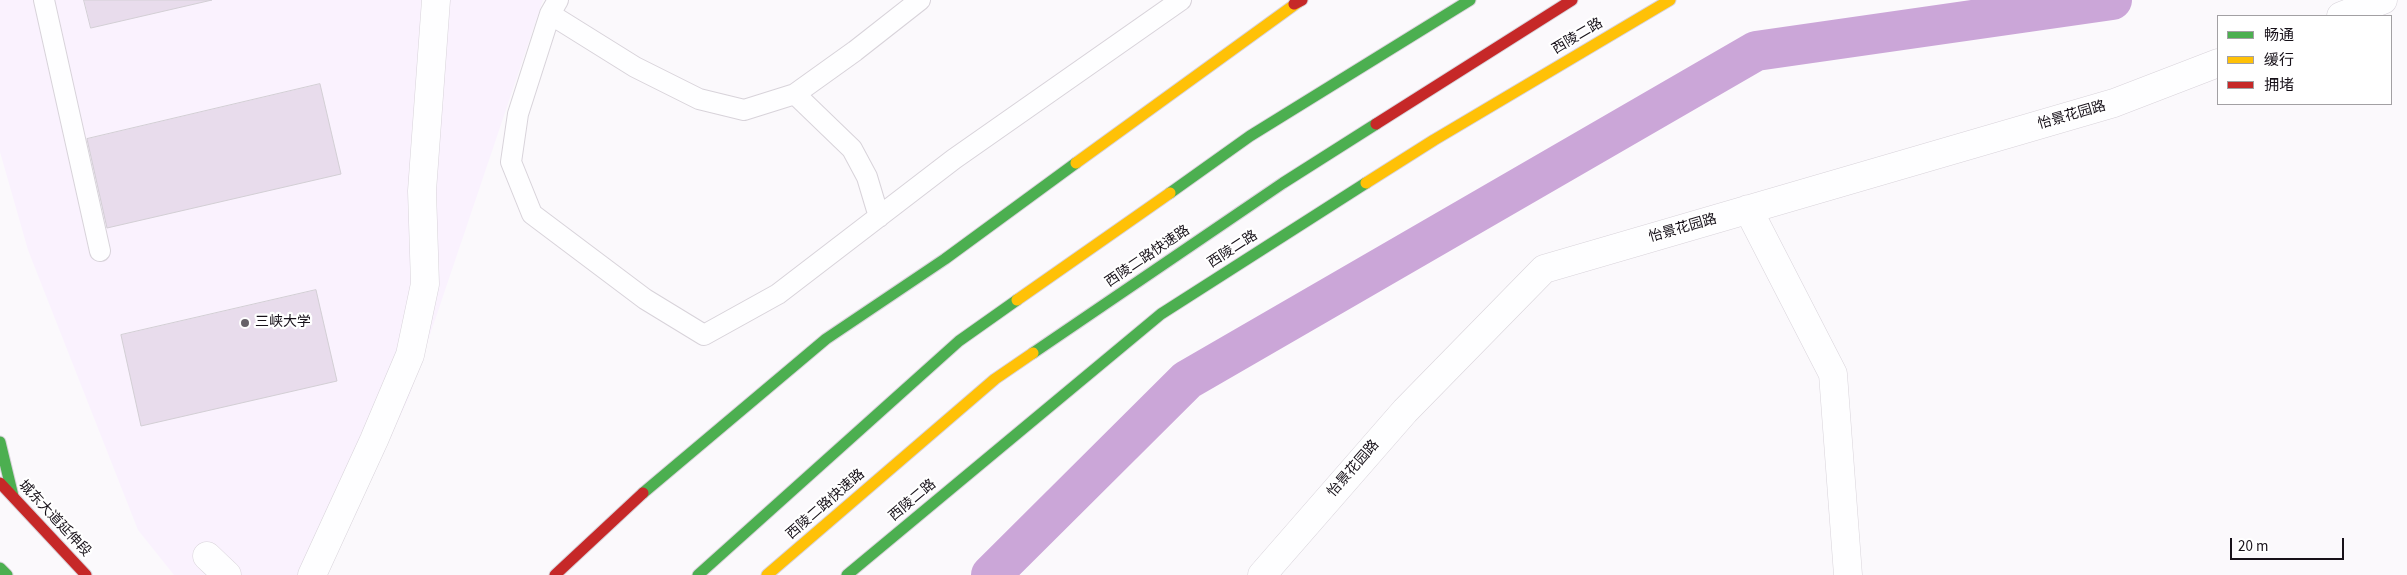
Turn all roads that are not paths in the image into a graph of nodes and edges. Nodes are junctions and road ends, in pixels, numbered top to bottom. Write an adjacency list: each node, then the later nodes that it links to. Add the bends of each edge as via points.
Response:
1 (44, 0): 16 (lane)
2 (436, 0): 25 (street, via 422,191 425,284 410,355)
3 (920, 0): 13 (lane)
4 (1181, 0): 15 (lane, via 954,159)
5 (1470, 0): 27 (main road, via 1250,136 959,341)
6 (1572, 0): 28 (main road, 西陵二路快速路, via 1283,182 995,379)
7 (1670, 0): 29 (main road, 西陵二路, via 1434,140 1161,314)
8 (2383, 0): 11 (street)
9 (1299, 1): 26 (main road, via 946,259 826,339 666,472)
10 (554, 7): 13 (lane, via 635,67 699,99 744,110); 15 (lane, via 518,114 511,162 532,214 646,299 704,335 778,294)
11 (2344, 15)
12 (2217, 63): 14 (street, 怡景花园路, via 2114,103)
13 (795, 94): 15 (lane, via 852,149 867,177)
14 (1748, 209): 30 (street, 怡景花园路, via 1544,269 1405,410); 31 (street, via 1833,374)
15 (878, 217)
16 (100, 251)
17 (0, 442): 19 (main road)
18 (0, 483): 19 (main road, 城东大道延伸段)
19 (13, 496): 23 (main road, 城东大道延伸段)
20 (207, 556): 24 (street)
21 (0, 568): 22 (main road)
22 (7, 575)
23 (86, 575)
24 (227, 575)
25 (312, 575)
26 (555, 575)
27 (698, 575)
28 (767, 575)
29 (847, 575)
30 (1262, 575)
31 (1848, 575)

